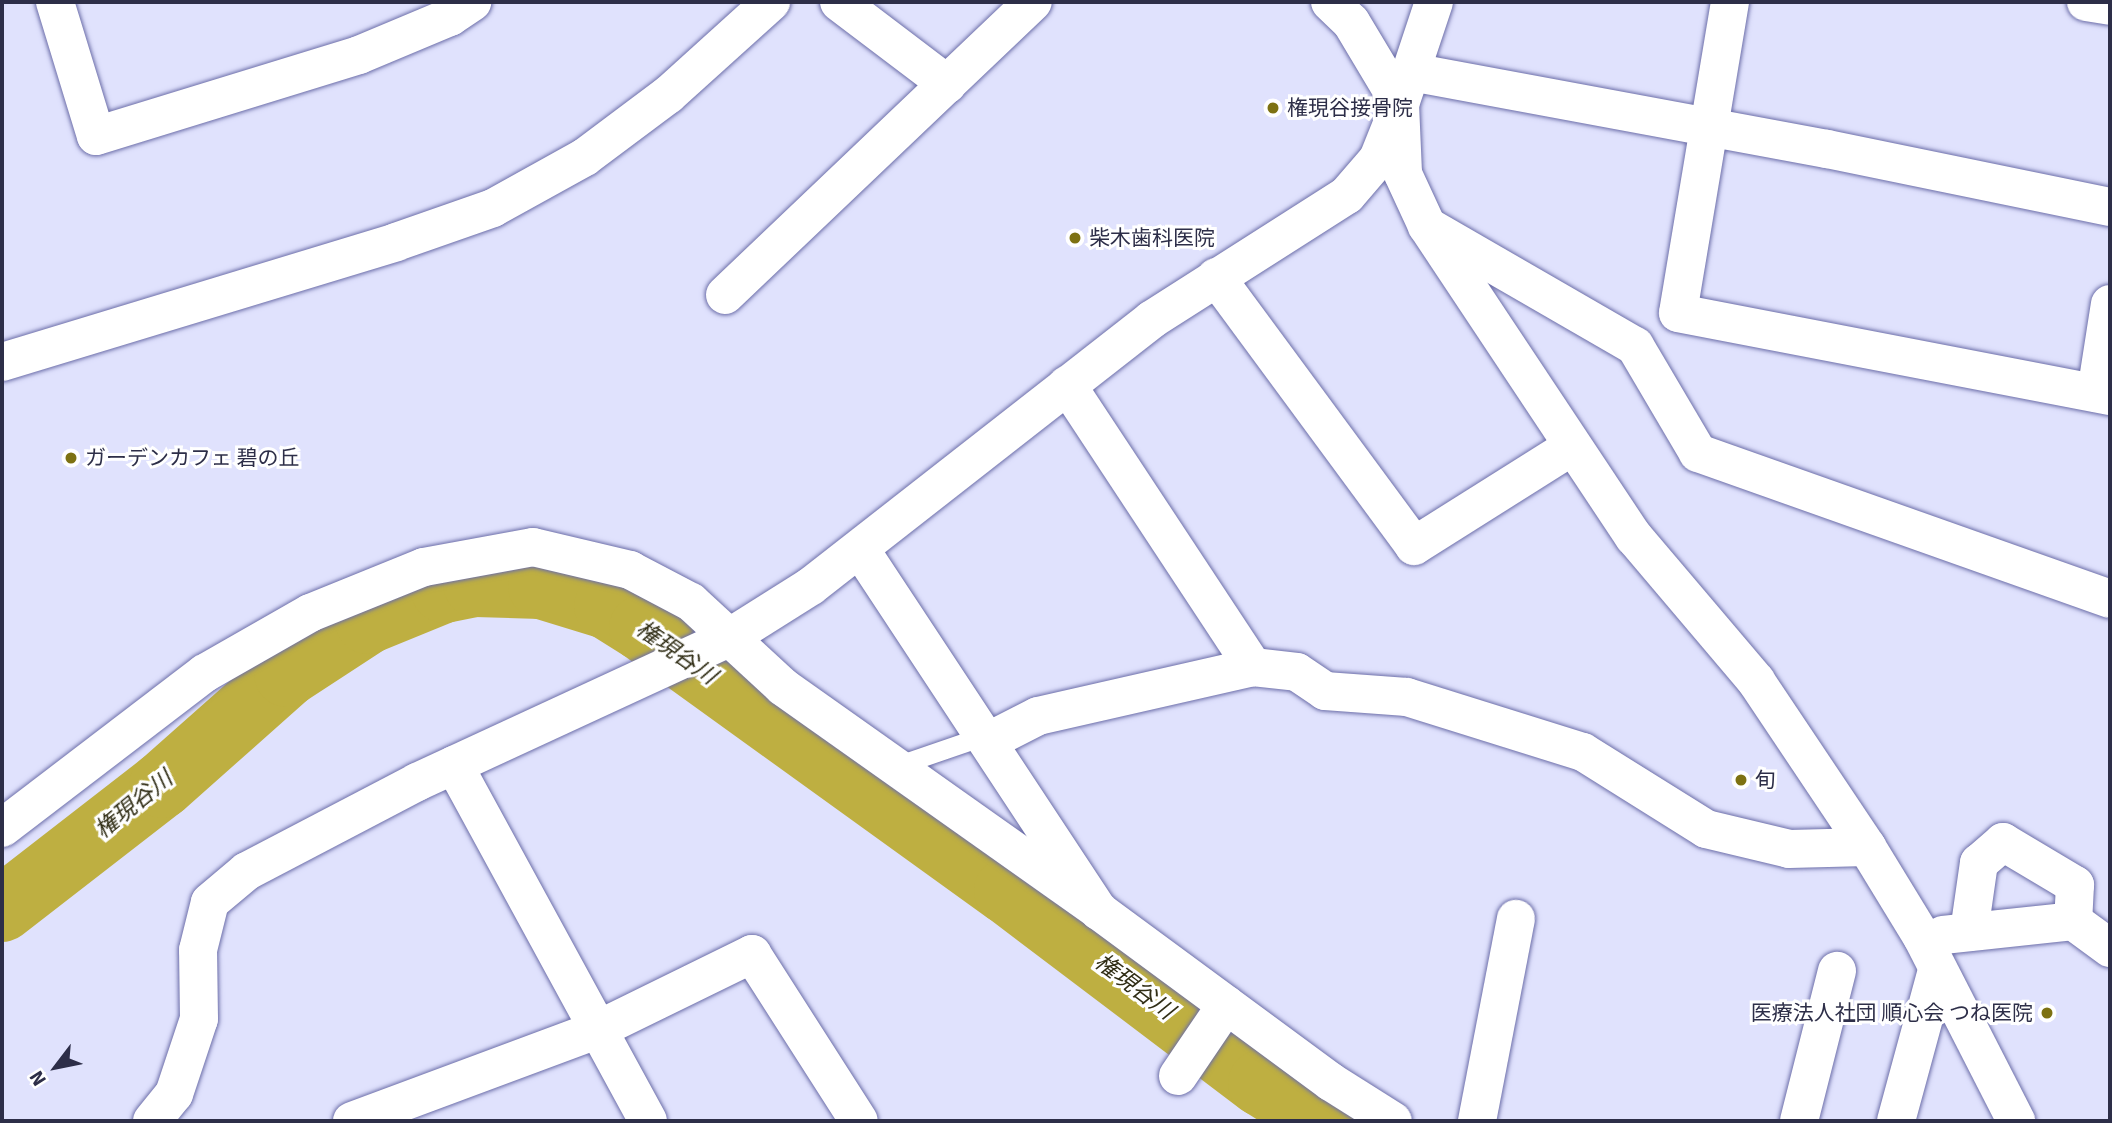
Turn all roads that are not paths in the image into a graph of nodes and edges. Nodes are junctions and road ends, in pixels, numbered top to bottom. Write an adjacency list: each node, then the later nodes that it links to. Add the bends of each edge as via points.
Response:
1 (55, 2): 2 (street, via 96,136 359,55 450,17)
2 (472, 2)
3 (771, 2): 19 (street, via 668,96 585,157 492,208 396,242)
4 (839, 2): 11 (street)
5 (1033, 2): 11 (street)
6 (1330, 2): 12 (street)
7 (1434, 2): 12 (street)
8 (1730, 2): 13 (street)
9 (2087, 2): 10 (street)
10 (2110, 6)
11 (947, 84): 17 (street)
12 (1405, 88): 13 (street); 15 (street, via 1403,174); 16 (street, via 1378,159 1347,195)
13 (1712, 130): 14 (street); 21 (street, via 1678,313)
14 (2110, 207)
15 (1427, 226): 22 (street); 24 (street, via 1635,346 1698,453)
16 (1216, 277): 20 (street, via 1150,320); 22 (street, via 1414,545)
17 (725, 295)
18 (2110, 304): 21 (street)
19 (2, 362)
20 (1067, 385): 23 (street); 26 (street)
21 (2103, 395)
22 (1571, 447): 31 (street, via 1634,537 1756,681)
23 (860, 549): 25 (street); 27 (street)
24 (2110, 599)
25 (727, 639): 28 (street); 29 (street); 30 (street, via 691,602 630,569 533,547 424,568 310,613 205,673)
26 (1253, 667): 27 (street, via 1038,716); 31 (street, via 1297,672 1325,691 1407,697 1583,752 1706,829 1789,849)
27 (989, 741): 29 (lane, via 969,741); 32 (street)
28 (454, 765): 40 (street); 42 (street, via 247,871 210,902 198,950 200,1020 174,1094)
29 (892, 768): 32 (street)
30 (2, 828)
31 (1867, 847): 37 (street)
32 (1098, 911): 39 (street)
33 (1516, 919): 47 (street)
34 (2073, 921): 35 (street); 35 (street, via 2075,885 2003,842 1979,863); 36 (street)
35 (1969, 932): 37 (street)
36 (2110, 948)
37 (1929, 953): 49 (street); 50 (street)
38 (1838, 971): 48 (street)
39 (1226, 1005): 41 (street); 46 (street)
40 (597, 1030): 43 (street); 44 (street); 45 (street, via 752,954)
41 (1178, 1076)
42 (152, 1121)
43 (352, 1121)
44 (648, 1121)
45 (859, 1121)
46 (1393, 1121)
47 (1476, 1121)
48 (1799, 1121)
49 (1896, 1121)
50 (2016, 1121)

